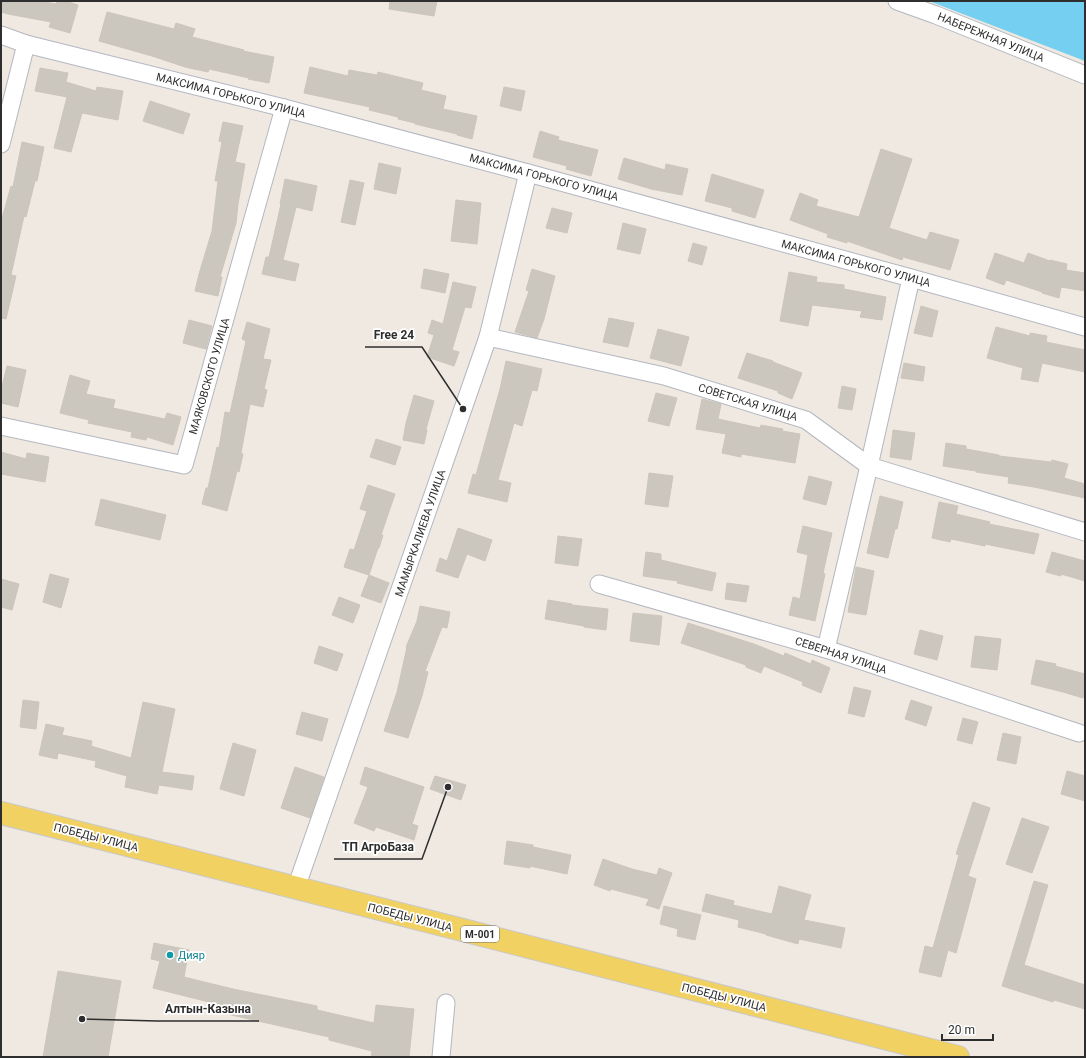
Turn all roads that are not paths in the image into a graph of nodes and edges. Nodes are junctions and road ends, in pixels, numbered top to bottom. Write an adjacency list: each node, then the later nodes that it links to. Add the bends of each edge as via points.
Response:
1 (897, 1): 4 (street, НАБЕРЕЖНАЯ УЛИЦА)
2 (1, 35): 3 (street, МАКСИМА ГОРЬКОГО УЛИЦА)
3 (26, 44): 5 (street, МАКСИМА ГОРЬКОГО УЛИЦА); 6 (street)
4 (1085, 75)
5 (284, 108): 7 (street, МАКСИМА ГОРЬКОГО УЛИЦА); 11 (street, МАЯКОВСКОГО УЛИЦА, via 184,465)
6 (1, 144)
7 (528, 173): 8 (street, МАКСИМА ГОРЬКОГО УЛИЦА); 10 (street, МАМЫРКАЛИЕВА УЛИЦА)
8 (911, 278): 9 (street, МАКСИМА ГОРЬКОГО УЛИЦА); 12 (street)
9 (1085, 328)
10 (488, 337): 12 (street, СОВЕТСКАЯ УЛИЦА, via 664,376 806,420); 18 (street, МАМЫРКАЛИЕВА УЛИЦА)
11 (1, 426)
12 (869, 466): 13 (street, СОВЕТСКАЯ УЛИЦА); 15 (street)
13 (1085, 532)
14 (600, 584): 15 (street, СЕВЕРНАЯ УЛИЦА)
15 (826, 649): 16 (street, СЕВЕРНАЯ УЛИЦА)
16 (1080, 733)
17 (1, 813): 18 (main road, ПОБЕДЫ УЛИЦА / М-001)
18 (296, 888): 21 (main road, ПОБЕДЫ УЛИЦА / М-001)
19 (446, 1003): 20 (street)
20 (440, 1057)
21 (958, 1057)

